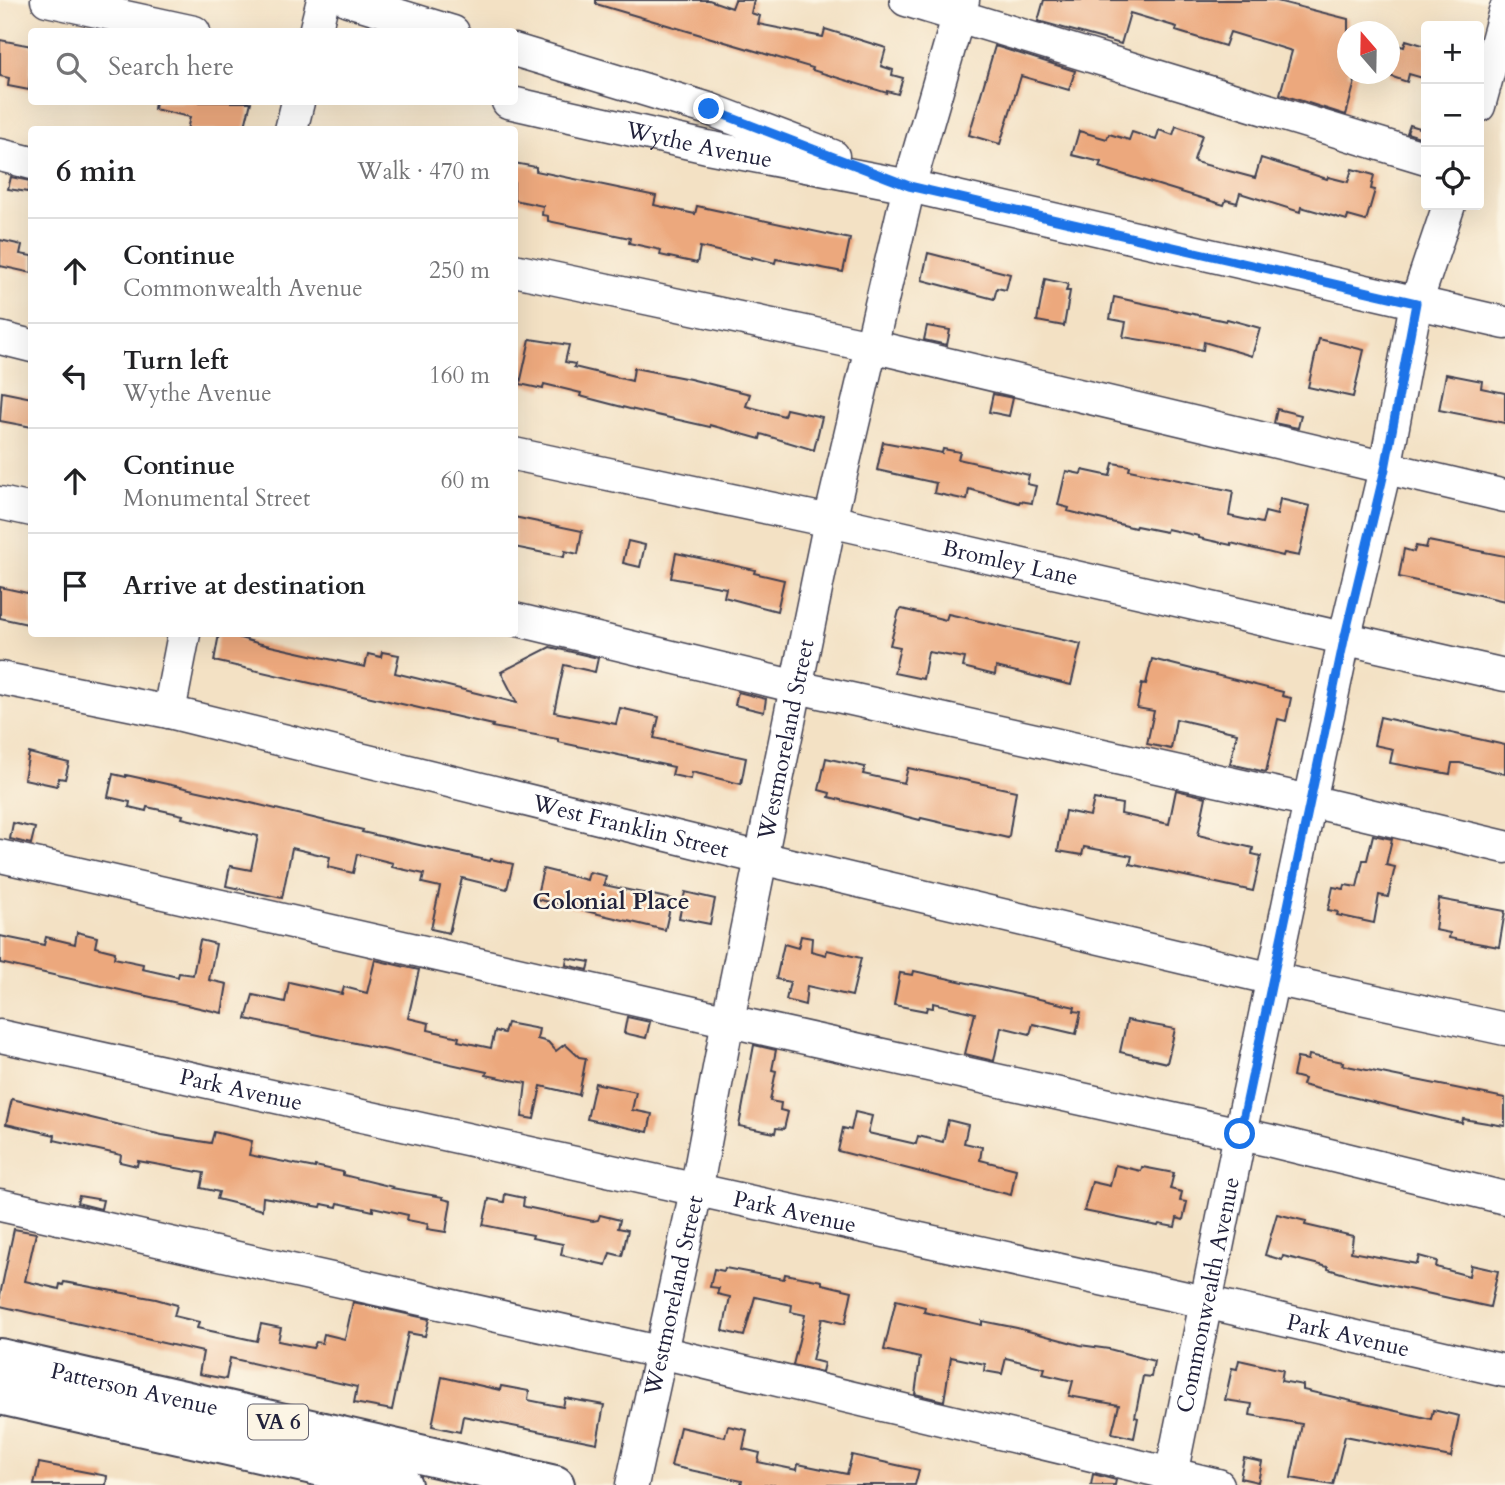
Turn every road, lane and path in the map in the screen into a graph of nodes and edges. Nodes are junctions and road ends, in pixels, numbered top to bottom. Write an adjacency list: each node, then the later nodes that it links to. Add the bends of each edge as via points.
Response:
1 (47, 0): 7 (street)
2 (323, 0): 8 (street)
3 (348, 0): 9 (street)
4 (906, 0): 5 (street)
5 (960, 8): 16 (street); 18 (street, Westmoreland Street)
6 (1505, 11): 11 (street)
7 (176, 28)
8 (316, 28)
9 (440, 28)
10 (518, 51): 18 (street, via 709,109)
11 (1484, 88)
12 (518, 104): 18 (street, Wythe Avenue)
13 (297, 105): 14 (street)
14 (293, 126)
15 (0, 155): 17 (street)
16 (1421, 156)
17 (28, 162)
18 (909, 186): 21 (street, Wythe Avenue); 25 (street, Westmoreland Street)
19 (1448, 210): 21 (street, Commonwealth Avenue)
20 (518, 271): 25 (street)
21 (1416, 303): 22 (street, Wythe Avenue); 27 (street, Commonwealth Avenue)
22 (1505, 323)
23 (0, 338): 24 (street)
24 (28, 345)
25 (871, 346): 27 (street); 31 (street, Westmoreland Street)
26 (518, 455): 31 (street, Bromley Lane)
27 (1385, 469): 28 (street); 34 (street, Commonwealth Avenue)
28 (1505, 496)
29 (0, 503): 30 (street)
30 (28, 509)
31 (830, 521): 34 (street, Bromley Lane); 37 (street, Westmoreland Street)
32 (518, 620): 37 (street)
33 (183, 637): 38 (street)
34 (1344, 640): 35 (street, Bromley Lane); 39 (street, Commonwealth Avenue)
35 (1505, 675)
36 (0, 678): 38 (street, West Franklin Street)
37 (797, 687): 39 (street); 42 (street, Westmoreland Street)
38 (169, 712): 42 (street, West Franklin Street)
39 (1310, 801): 40 (street); 43 (street, Commonwealth Avenue)
40 (1505, 847)
41 (0, 856): 44 (street)
42 (761, 858): 43 (street, West Franklin Street); 44 (street, Westmoreland Street)
43 (1273, 979): 45 (street, West Franklin Street); 47 (street, Commonwealth Avenue)
44 (728, 1020): 47 (street); 48 (street, Westmoreland Street)
45 (1505, 1029)
46 (0, 1036): 48 (street, Park Avenue)
47 (1240, 1134): 49 (street); 51 (street, Commonwealth Avenue)
48 (696, 1191): 51 (street, Park Avenue); 52 (street, Westmoreland Street)
49 (1505, 1198)
50 (0, 1205): 52 (street)
51 (1205, 1302): 54 (street, Park Avenue); 56 (street, Commonwealth Avenue)
52 (661, 1352): 56 (street); 59 (street, Westmoreland Street)
53 (0, 1358): 58 (main road, Patterson Avenue / VA 6)
54 (1505, 1371)
55 (0, 1395): 57 (main road, Patterson Avenue / VA 6)
56 (1170, 1480): 60 (street)
57 (402, 1485)
58 (555, 1485)
59 (632, 1485)
60 (1218, 1485)

